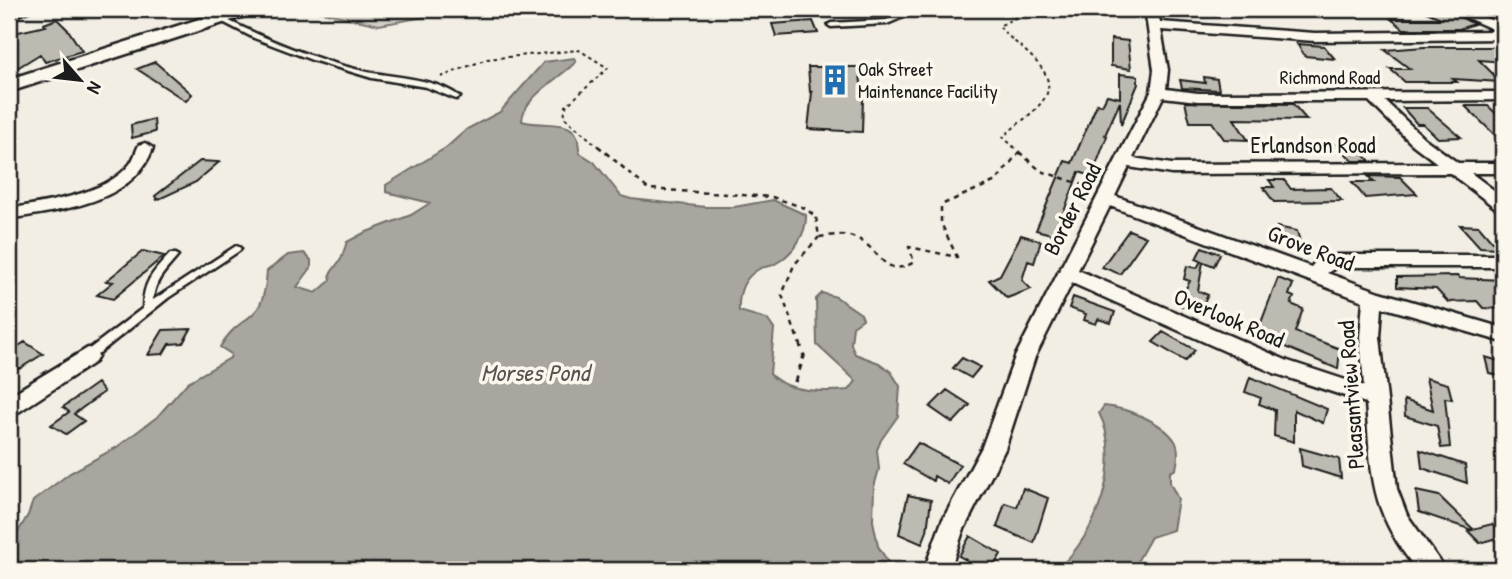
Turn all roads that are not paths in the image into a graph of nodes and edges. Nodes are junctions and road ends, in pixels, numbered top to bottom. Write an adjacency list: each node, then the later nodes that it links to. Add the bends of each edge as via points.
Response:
1 (27, 9): 6 (street)
2 (248, 9): 7 (street)
3 (919, 9): 8 (lane, via 887,22)
4 (1151, 9): 9 (street, Border Road)
5 (1452, 9): 10 (street)
6 (9, 15)
7 (221, 19): 12 (street); 16 (lane, via 339,66 434,87)
8 (831, 25)
9 (1154, 26): 11 (street, via 1315,37); 13 (street, Border Road, via 1161,70)
10 (1503, 29)
11 (1503, 35)
12 (9, 86)
13 (1158, 92): 14 (street, Richmond Road, via 1198,97); 18 (street, Border Road)
14 (1372, 96): 15 (street, Richmond Road); 19 (street, via 1400,126)
15 (1503, 96)
16 (456, 97)
17 (145, 148): 23 (street, via 135,169 110,188)
18 (1123, 161): 19 (street, Erlandson Road, via 1172,169); 21 (street, Border Road)
19 (1452, 168): 20 (street, Erlandson Road); 22 (street)
20 (1503, 168)
21 (1106, 196): 27 (street, Border Road); 28 (street, Grove Road)
22 (1503, 205)
23 (9, 214)
24 (236, 249): 30 (lane)
25 (173, 256): 30 (lane, via 150,282)
26 (1503, 261): 28 (street, via 1337,261 1322,265)
27 (1067, 274): 33 (street, Overlook Road, via 1281,367); 35 (street, Border Road, via 1017,375 984,470 951,529)
28 (1315, 276): 29 (street, Grove Road)
29 (1373, 297): 31 (street, Grove Road); 33 (street, Pleasantview Road, via 1370,337)
30 (148, 309): 32 (lane)
31 (1503, 335)
32 (88, 356): 34 (street)
33 (1376, 398): 36 (street, Pleasantview Road, via 1391,512)
34 (9, 407)
35 (937, 570)
36 (1433, 570)

